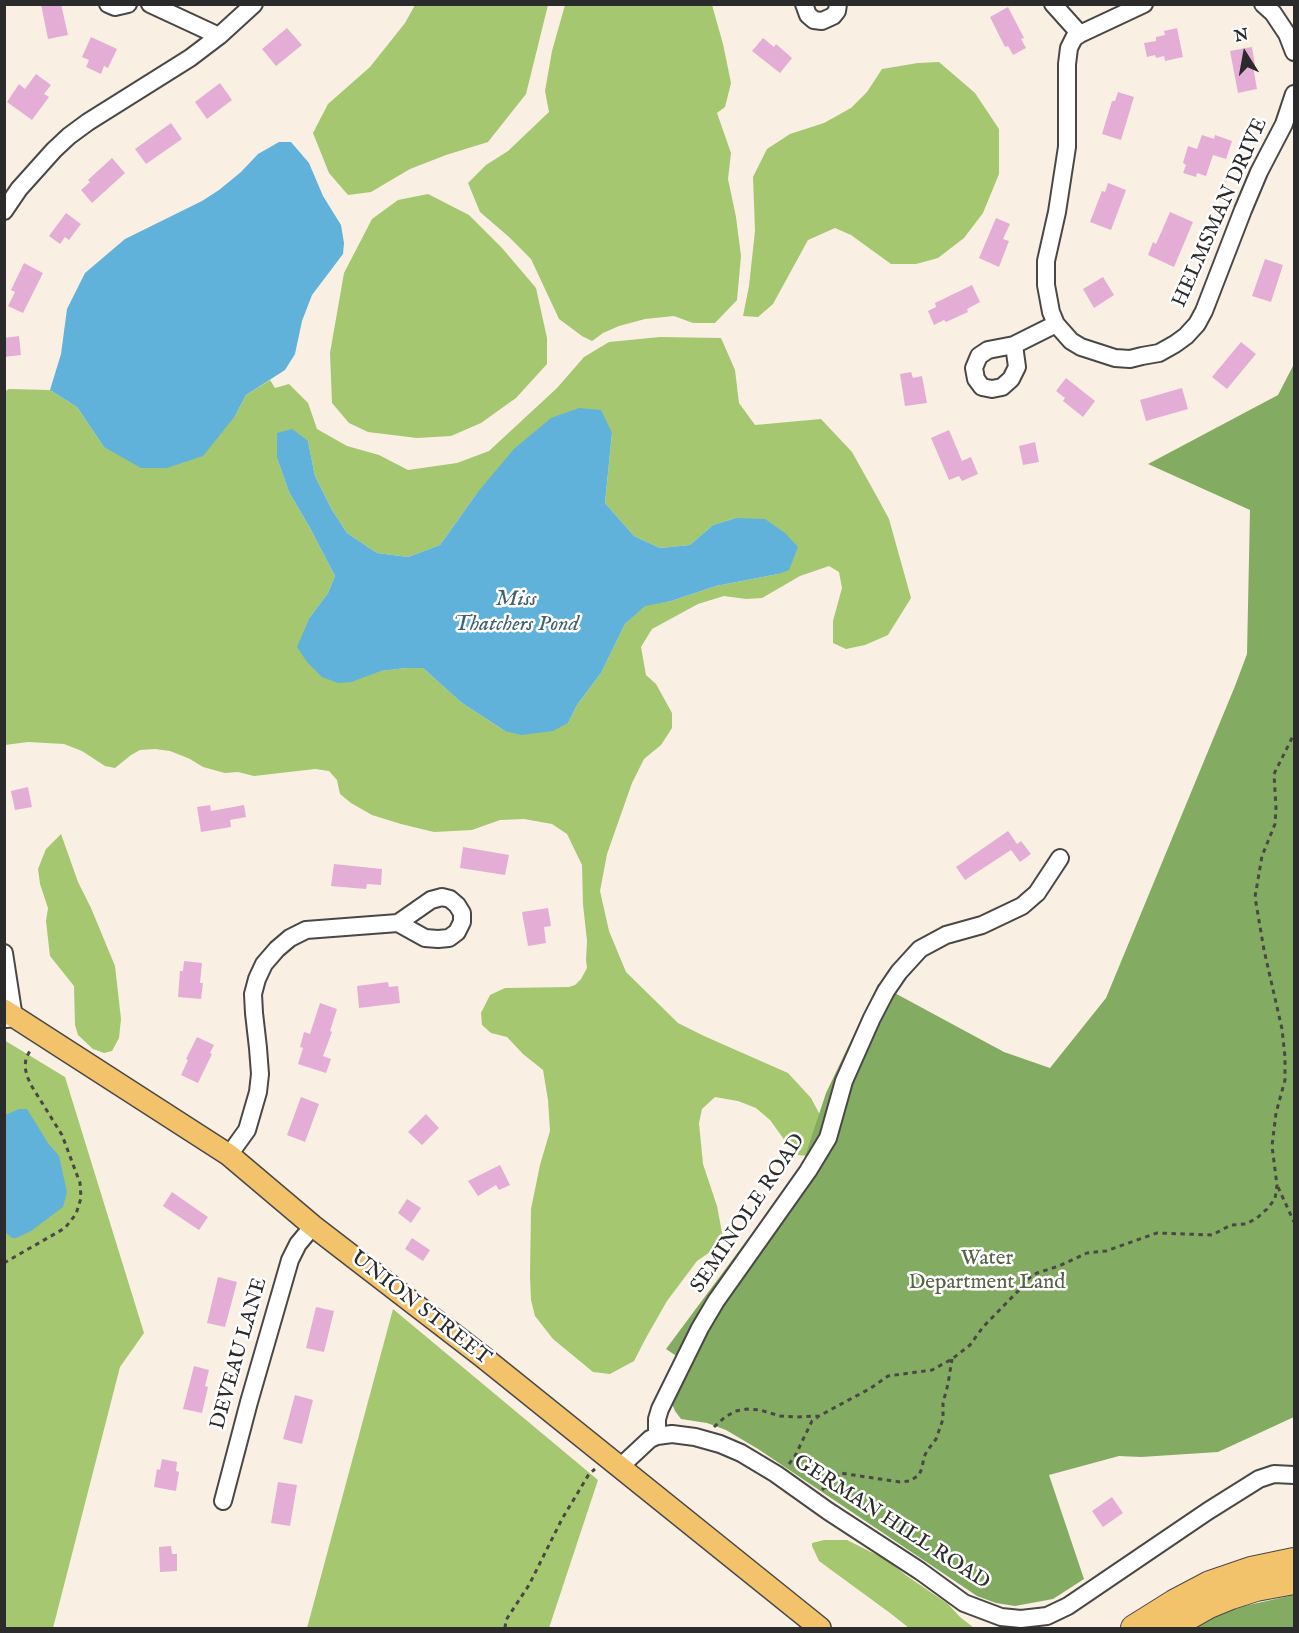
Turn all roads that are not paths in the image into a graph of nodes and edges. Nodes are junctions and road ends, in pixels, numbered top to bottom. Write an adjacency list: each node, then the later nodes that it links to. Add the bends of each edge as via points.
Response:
1 (108, 4): 2 (street)
2 (128, 4)
3 (150, 4): 11 (street)
4 (254, 4): 11 (street)
5 (804, 4): 6 (street, via 808,15 822,21 833,16)
6 (838, 4)
7 (1053, 4): 10 (street)
8 (1144, 4): 10 (street)
9 (1263, 4): 12 (street, via 1284,28)
10 (1080, 34): 15 (street, HELMSMAN DRIVE, via 1074,38 1067,64 1067,147 1046,261 1046,285)
11 (219, 36): 14 (street, via 69,136 19,189)
12 (1294, 52)
13 (1294, 94): 15 (street, HELMSMAN DRIVE, via 1204,311 1186,336 1159,353 1115,358 1081,347)
14 (4, 211)
15 (1056, 324): 16 (street)
16 (1014, 345)
17 (1060, 858): 23 (street, SEMINOLE ROAD, via 1037,893 1022,906 982,925 946,935 920,949 899,972 886,991 844,1081 828,1138 700,1328 660,1409)
18 (398, 923): 21 (street, via 306,930 290,938 264,964 253,994 258,1092 247,1130)
19 (4, 952): 20 (street)
20 (8, 1016): 21 (main road, UNION STREET)
21 (229, 1155): 22 (main road, UNION STREET)
22 (313, 1226): 24 (main road, UNION STREET); 26 (street, DEVEAU LANE, via 290,1260)
23 (657, 1436): 24 (street); 25 (street, GERMAN HILL ROAD, via 702,1439 741,1453 964,1603 1001,1617 1021,1619 1047,1616 1068,1606 1259,1479 1274,1474)
24 (613, 1462): 29 (main road, UNION STREET)
25 (1294, 1475)
26 (223, 1501)
27 (1294, 1561): 30 (highway, via 1210,1584)
28 (1294, 1581): 31 (highway, via 1232,1596)
29 (820, 1629)
30 (1134, 1629)
31 (1168, 1629)

